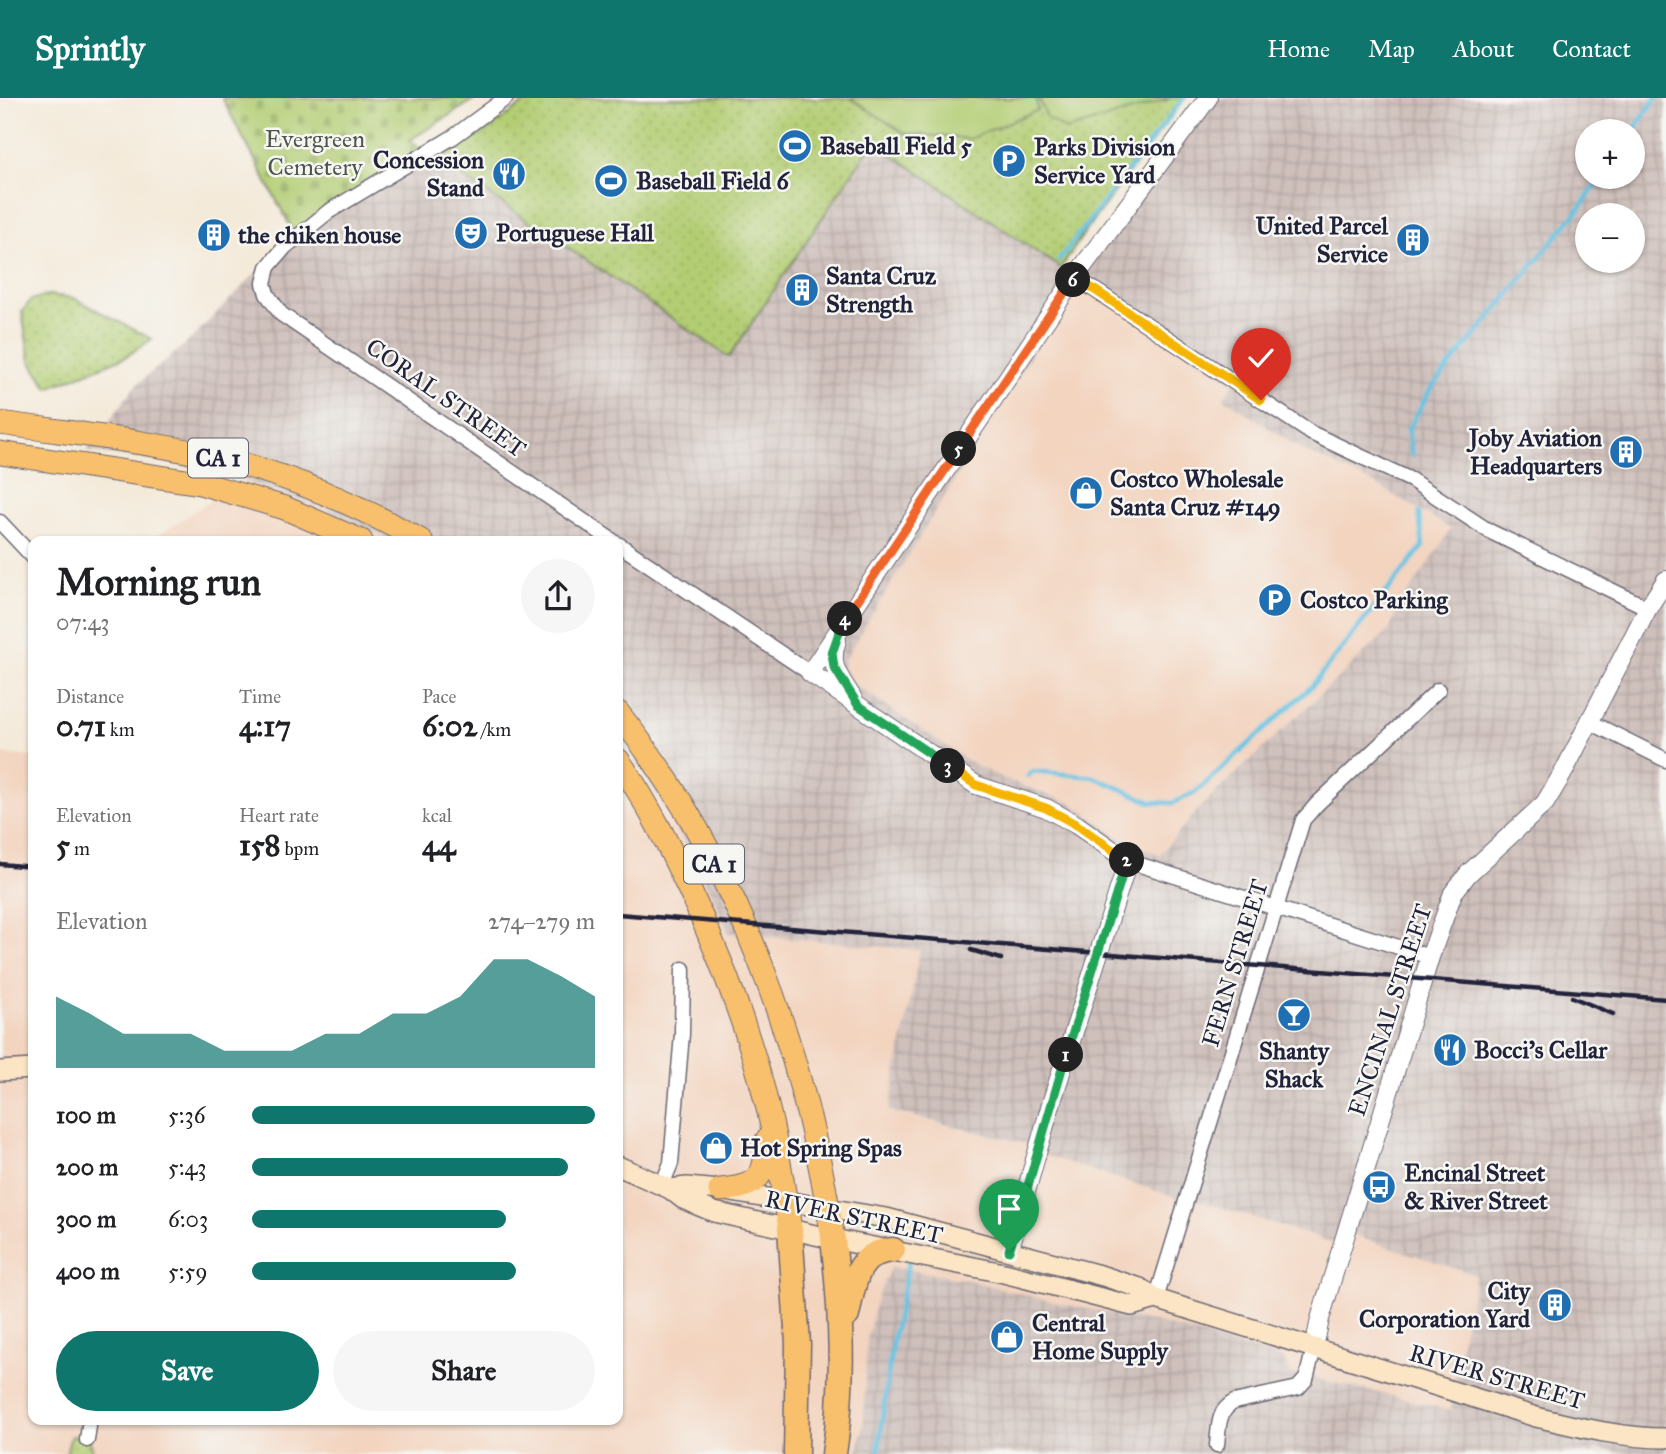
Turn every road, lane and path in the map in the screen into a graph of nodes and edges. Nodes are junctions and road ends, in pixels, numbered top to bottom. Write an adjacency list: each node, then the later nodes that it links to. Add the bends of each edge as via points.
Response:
1 (506, 98): 9 (street, CORAL STREET, via 453,137 328,212 285,247 268,267 264,284 281,314)
2 (1208, 98): 3 (street)
3 (1075, 277): 13 (street, via 1311,433 1411,480 1489,531); 14 (street)
4 (0, 424): 8 (highway, CA 1, via 230,461 342,500)
5 (0, 453): 7 (highway, CA 1, via 200,483 285,508)
6 (0, 522): 11 (street)
7 (349, 536)
8 (411, 536)
9 (606, 536)
10 (623, 547): 15 (street)
11 (28, 551)
12 (1666, 580): 13 (street, ENCINAL STREET)
13 (1647, 608): 19 (street, ENCINAL STREET)
14 (841, 627): 15 (street); 17 (street, via 832,653 834,667)
15 (810, 673): 17 (street)
16 (1438, 690): 23 (street, FERN STREET, via 1303,820)
17 (858, 705): 22 (street, via 976,785 1046,808)
18 (623, 720): 33 (highway, CA 1, via 686,814 754,947 792,1058)
19 (1590, 722): 20 (street); 24 (street, ENCINAL STREET, via 1545,803 1453,893)
20 (1666, 760)
21 (623, 768): 28 (highway, CA 1, via 662,834 713,943 744,1025)
22 (1128, 861): 23 (street); 37 (street)
23 (1276, 906): 24 (street); 38 (street, FERN STREET)
24 (1430, 957): 40 (street, ENCINAL STREET)
25 (682, 969): 30 (street, via 682,1034)
26 (28, 1069): 27 (main road)
27 (0, 1072)
28 (769, 1112): 31 (highway, via 762,1173 748,1185); 32 (highway, CA 1)
29 (623, 1168): 30 (main road, RIVER STREET)
30 (666, 1187): 31 (main road, RIVER STREET); 34 (main road, RIVER STREET, via 700,1207)
31 (720, 1190): 32 (main road, RIVER STREET)
32 (785, 1201): 33 (main road, RIVER STREET); 34 (highway, CA 1)
33 (828, 1208): 35 (highway, CA 1); 37 (main road, RIVER STREET, via 886,1218)
34 (790, 1229): 35 (main road, RIVER STREET); 45 (highway, CA 1, via 798,1344)
35 (833, 1239): 36 (main road, RIVER STREET); 39 (highway, CA 1)
36 (893, 1250): 38 (main road, RIVER STREET, via 1132,1306); 39 (highway, via 880,1251 862,1264)
37 (1009, 1251): 38 (main road, RIVER STREET, via 1140,1288)
38 (1156, 1299): 40 (main road, RIVER STREET)
39 (840, 1346): 46 (highway, CA 1)
40 (1314, 1348): 42 (main road, RIVER STREET, via 1578,1427); 44 (street, via 1306,1379 1298,1388 1227,1405 1220,1415)
41 (89, 1425): 43 (street)
42 (1666, 1438)
43 (87, 1440)
44 (1217, 1445)
45 (796, 1454)
46 (834, 1454)

